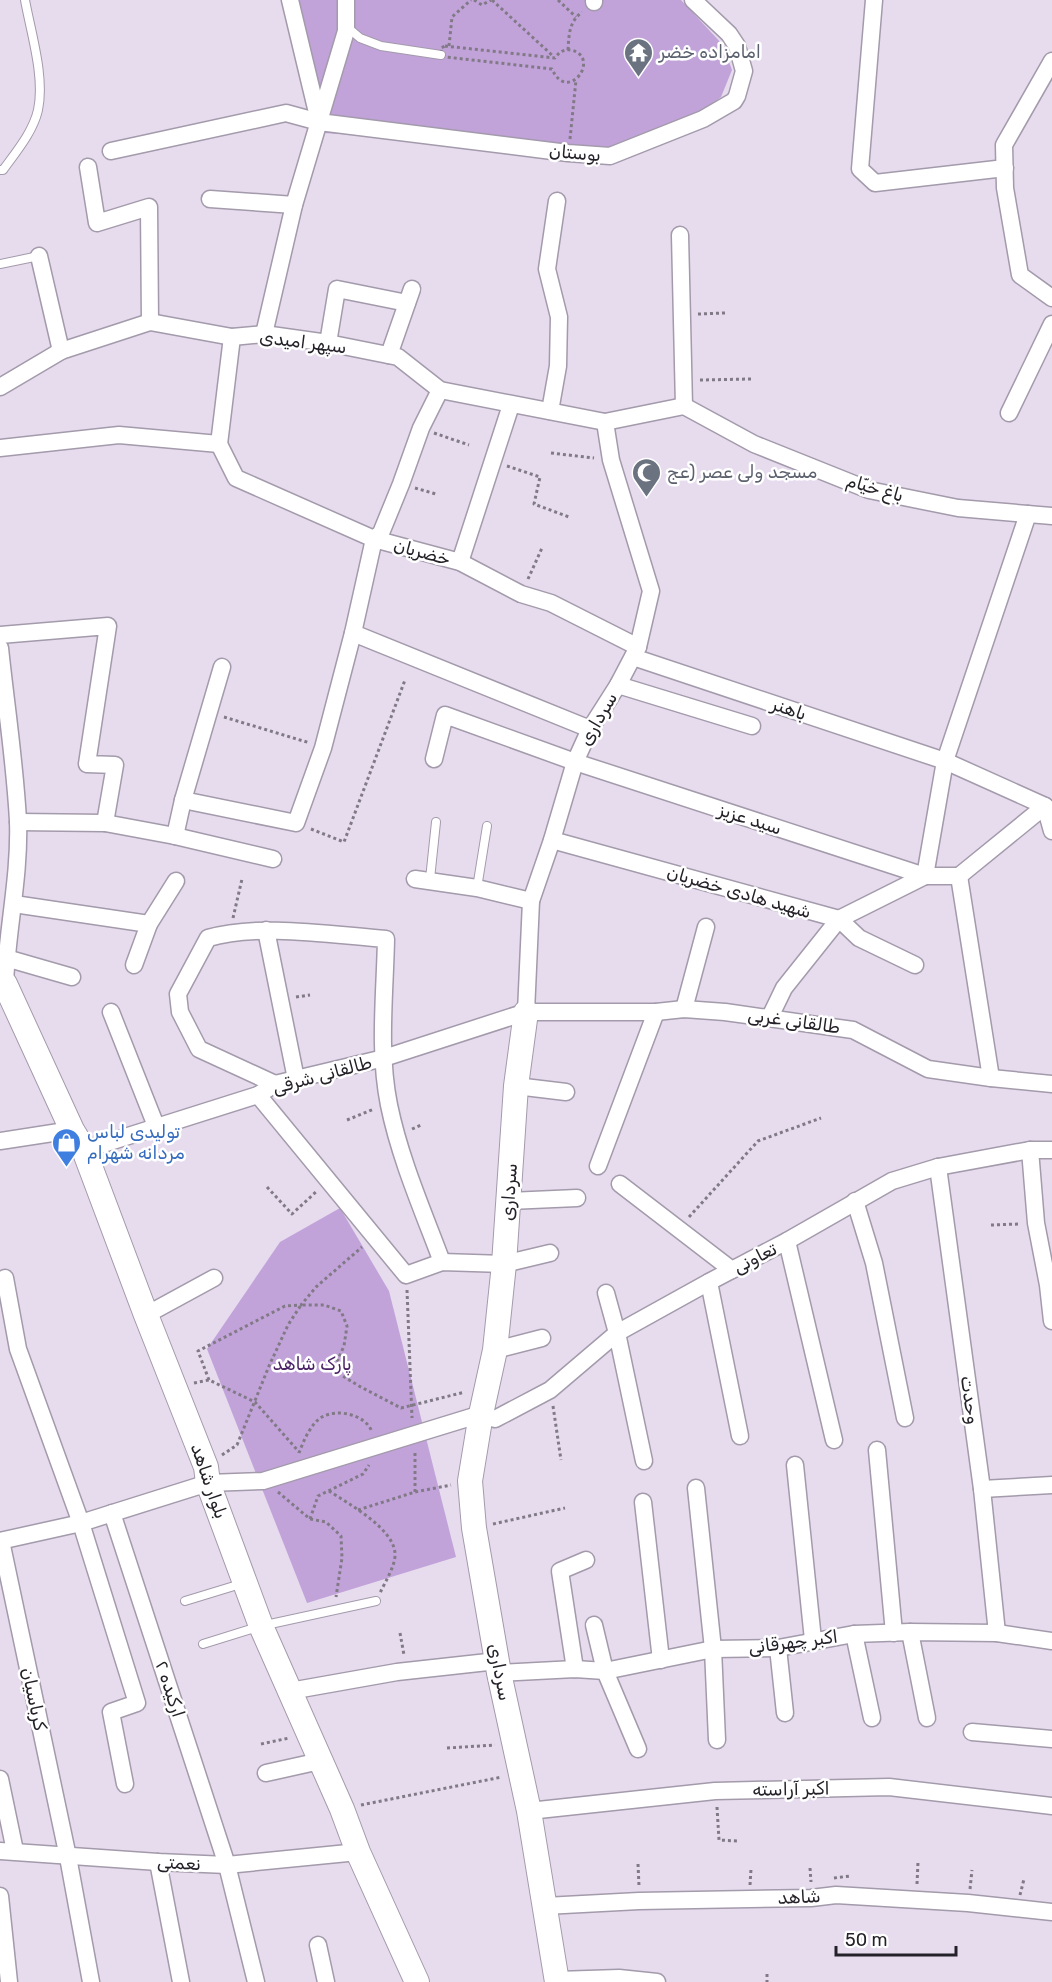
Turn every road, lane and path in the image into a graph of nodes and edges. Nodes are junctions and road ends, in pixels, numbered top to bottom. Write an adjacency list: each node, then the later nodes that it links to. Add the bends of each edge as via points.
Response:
1 (25, 0): 23 (lane, via 39,79 38,111 24,142)
2 (290, 0): 18 (street)
3 (346, 0): 11 (street)
4 (472, 0): 5 (path, via 482,5); 12 (path, via 452,17)
5 (492, 0): 15 (path)
6 (558, 0): 10 (path)
7 (693, 0): 20 (street, بوستان, via 729,34 740,52 744,70 734,101 703,119 610,156)
8 (874, 0): 22 (street, via 860,168 875,183)
9 (594, 1): 10 (path)
10 (576, 17): 13 (path, via 569,29)
11 (346, 25): 14 (lane, via 360,38 381,46); 18 (street)
12 (449, 46): 14 (path, via 441,48); 15 (path)
13 (568, 50): 15 (path); 17 (path, via 578,53 584,61 583,72)
14 (441, 55): 17 (path, via 552,69 561,80)
15 (555, 58)
16 (1052, 60): 22 (street, via 1004,145)
17 (576, 80): 20 (path)
18 (319, 122): 19 (street, بوستان, via 286,113); 20 (street, بوستان); 26 (street)
19 (111, 151)
20 (568, 153)
21 (88, 167): 33 (street, via 97,223 149,207)
22 (1005, 168): 30 (street, via 1020,275)
23 (0, 170)
24 (210, 199): 26 (street)
25 (557, 201): 46 (street, via 547,269 559,317 558,366)
26 (294, 205): 35 (street)
27 (680, 235): 32 (street)
28 (39, 256): 29 (lane); 38 (street)
29 (0, 264)
30 (1052, 298)
31 (725, 313): 32 (path)
32 (681, 315): 41 (street)
33 (150, 322): 36 (street, سپهر امیدی); 38 (street, سپهر امیدی)
34 (1052, 324): 47 (street)
35 (264, 334): 36 (street, سپهر امیدی); 37 (street, سپهر امیدی)
36 (232, 337): 50 (street)
37 (328, 343): 39 (street, سپهر امیدی); 39 (street, via 337,289 409,296)
38 (61, 351): 42 (street, سپهر امیدی)
39 (389, 355): 43 (street, سپهر امیدی, via 398,357)
40 (751, 379): 41 (path)
41 (683, 380): 45 (street)
42 (0, 387)
43 (440, 390): 44 (street, سپهر امیدی); 49 (street)
44 (511, 405): 46 (street, سپهر امیدی); 54 (street)
45 (684, 406): 48 (street); 58 (street, باغ خیّام, via 754,444 869,490 958,508)
46 (550, 411): 48 (street, سپهر امیدی)
47 (1009, 413)
48 (605, 422): 55 (street, سرداری)
49 (421, 429): 51 (path); 56 (street)
50 (219, 444): 52 (street, via 119,435); 61 (street, خضریان, via 236,478)
51 (469, 446)
52 (0, 448)
53 (551, 453): 55 (path)
54 (493, 460): 60 (path, via 540,477 534,504); 63 (street)
55 (611, 460): 68 (street, سرداری, via 651,591)
56 (401, 484): 57 (path); 61 (street, via 381,532)
57 (436, 494)
58 (1028, 514): 59 (street, باغ خیّام); 77 (street)
59 (1052, 516)
60 (569, 517)
61 (374, 539): 63 (street, خضریان); 65 (street)
62 (542, 548): 64 (path)
63 (460, 562): 64 (street, خضریان)
64 (521, 594): 68 (street, خضریان, via 551,603)
65 (353, 633): 74 (street); 75 (street)
66 (0, 635): 83 (street, via 108,626 87,764 115,765)
67 (0, 648): 81 (street)
68 (636, 652): 71 (street, سرداری); 77 (street, باهنر)
69 (222, 667): 72 (street)
70 (405, 680): 84 (path, via 344,842)
71 (618, 685): 73 (street); 74 (street, سرداری)
72 (210, 712): 75 (path); 79 (street)
73 (752, 726)
74 (590, 729): 78 (street, سرداری)
75 (323, 748): 84 (street)
76 (434, 759): 78 (street, سید عزیز, via 445,716)
77 (945, 761): 80 (street, باهنر); 90 (street)
78 (575, 762): 88 (street, سرداری); 90 (street, سید عزیز)
79 (183, 800): 84 (street); 87 (street)
80 (1045, 806): 86 (street); 91 (street)
81 (18, 822): 83 (street); 97 (street)
82 (436, 822): 93 (lane)
83 (105, 823): 87 (street)
84 (296, 823)
85 (487, 826): 95 (lane)
86 (1052, 831)
87 (176, 836): 89 (street)
88 (552, 840): 96 (street, سرداری); 98 (street, شهید هادی خضریان)
89 (273, 859)
90 (925, 876): 91 (street); 98 (street)
91 (959, 876): 114 (street)
92 (242, 879): 102 (path)
93 (423, 879): 95 (street)
94 (176, 881): 99 (street)
95 (477, 888): 96 (street)
96 (531, 901): 110 (street, سرداری)
97 (14, 904): 99 (street); 103 (street)
98 (839, 920): 105 (street, شهید هادی خضریان, via 859,938); 112 (street, via 784,988)
99 (149, 924): 104 (street)
100 (706, 927): 108 (street)
101 (266, 930): 102 (street); 113 (street, via 386,939); 115 (street)
102 (230, 932): 116 (street, via 208,938 178,993 180,1012 200,1049)
103 (6, 958): 106 (street); 107 (street)
104 (134, 965)
105 (915, 965)
106 (72, 976)
107 (2, 984): 125 (main road, بلوار شاهد)
108 (684, 1009): 111 (street, طالقانی غربی); 112 (street, طالقانی غربی)
109 (111, 1012): 124 (street)
110 (526, 1012): 111 (street, طالقانی غربی); 113 (street, طالقانی شرقی); 118 (main road, سرداری)
111 (656, 1012): 129 (street)
112 (770, 1017): 114 (street, طالقانی غربی, via 853,1030 928,1069)
113 (384, 1058): 115 (street, طالقانی شرقی); 121 (street)
114 (991, 1078): 117 (street, طالقانی غربی)
115 (296, 1079): 116 (street, طالقانی شرقی)
116 (275, 1084): 120 (street, طالقانی شرقی)
117 (1052, 1084)
118 (516, 1086): 119 (street); 135 (main road, سرداری)
119 (566, 1092)
120 (258, 1095): 124 (street, طالقانی شرقی); 131 (street)
121 (389, 1103): 123 (path); 143 (street, via 397,1137)
122 (821, 1118): 139 (path, via 758,1141)
123 (348, 1120)
124 (156, 1126): 125 (street, طالقانی شرقی)
125 (78, 1140): 126 (street, طالقانی شرقی); 153 (main road, بلوار شاهد)
126 (0, 1141)
127 (1030, 1150): 128 (street, تعاونی); 130 (street, تعاونی); 137 (street)
128 (1052, 1150)
129 (598, 1166)
130 (938, 1167): 136 (street, تعاونی, via 892,1181); 179 (street, وحدت)
131 (330, 1179): 133 (path, via 292,1214); 140 (street)
132 (620, 1184): 139 (street)
133 (267, 1187)
134 (577, 1198): 135 (street)
135 (509, 1201): 144 (main road, سرداری)
136 (855, 1201): 141 (street, تعاونی); 165 (street, via 874,1263)
137 (1036, 1223): 138 (path); 150 (street)
138 (991, 1225)
139 (679, 1228): 145 (street)
140 (374, 1237): 146 (street); 152 (path)
141 (788, 1241): 145 (street, تعاونی); 168 (street)
142 (550, 1253): 144 (street)
143 (442, 1262): 144 (street); 146 (street)
144 (504, 1264): 157 (main road, سرداری)
145 (732, 1270): 149 (street, تعاونی)
146 (406, 1275): 163 (path)
147 (5, 1278): 186 (street, via 18,1349)
148 (214, 1278): 153 (street)
149 (709, 1282): 155 (street, تعاونی); 167 (street)
150 (1050, 1285): 154 (street)
151 (606, 1293): 155 (street)
152 (301, 1305): 158 (path, via 285,1306 198,1350); 162 (path, via 288,1325); 163 (path, via 324,1305 341,1311 347,1326 344,1346 333,1370 401,1408)
153 (146, 1315): 160 (main road, بلوار شاهد)
154 (1052, 1321)
155 (617, 1333): 161 (street, تعاونی); 172 (street)
156 (542, 1338): 157 (street)
157 (495, 1350): 159 (main road, سرداری)
158 (209, 1380): 160 (path); 162 (path)
159 (487, 1386): 163 (path); 164 (main road, سرداری)
160 (174, 1388): 174 (main road, بلوار شاهد)
161 (550, 1390): 164 (street, تعاونی, via 495,1419); 171 (path)
162 (255, 1402): 170 (path); 174 (path, via 237,1445)
163 (411, 1407): 166 (path)
164 (481, 1414): 166 (street, تعاونی); 176 (main road, سرداری)
165 (905, 1418)
166 (415, 1435): 175 (street, تعاونی); 181 (path)
167 (740, 1436)
168 (834, 1440)
169 (877, 1450): 197 (street)
170 (299, 1452)
171 (561, 1461)
172 (644, 1461)
173 (795, 1465): 200 (street)
174 (207, 1475): 175 (street, تعاونی); 185 (street, تعاونی); 190 (main road, بلوار شاهد)
175 (263, 1482): 193 (path, via 310,1519 326,1521 341,1536 342,1558)
176 (470, 1482): 181 (path); 187 (main road, سرداری)
177 (1052, 1485): 179 (street)
178 (696, 1488): 204 (street)
179 (982, 1489): 198 (street, وحدت)
180 (329, 1491): 184 (path)
181 (415, 1492): 184 (path)
182 (643, 1502): 205 (street)
183 (565, 1509): 187 (path)
184 (358, 1510): 192 (path, via 390,1537 396,1554)
185 (112, 1513): 186 (street, تعاونی); 238 (street, ارکیده ۲)
186 (81, 1523): 188 (street, تعاونی); 226 (street, via 137,1703 111,1712)
187 (474, 1528): 206 (main road, سرداری)
188 (0, 1541): 234 (street, کرباسیان)
189 (586, 1560): 207 (street, via 560,1571)
190 (244, 1583): 191 (lane); 195 (main road, بلوار شاهد)
191 (185, 1601)
192 (376, 1602): 193 (lane)
193 (334, 1611): 195 (lane)
194 (594, 1625): 209 (street)
195 (261, 1626): 202 (lane); 210 (main road, بلوار شاهد)
196 (400, 1633): 208 (path)
197 (902, 1633): 198 (street, اکبر چهرقانی); 199 (street, اکبر چهرقانی); 213 (street)
198 (997, 1633): 201 (street, اکبر چهرقانی)
199 (854, 1634): 200 (street, اکبر چهرقانی); 212 (street)
200 (813, 1640): 203 (street, اکبر چهرقانی)
201 (1052, 1641)
202 (203, 1644)
203 (777, 1648): 204 (street, اکبر چهرقانی); 211 (street)
204 (713, 1649): 205 (street, اکبر چهرقانی); 217 (street)
205 (661, 1660): 209 (street, اکبر چهرقانی)
206 (498, 1667): 207 (street, اکبر چهرقانی); 208 (street, اکبر چهرقانی); 219 (main road, سرداری)
207 (575, 1669): 209 (street, اکبر چهرقانی)
208 (406, 1671): 210 (street, اکبر چهرقانی)
209 (605, 1671): 221 (street)
210 (290, 1691): 215 (main road, بلوار شاهد)
211 (785, 1713)
212 (872, 1718)
213 (927, 1718)
214 (972, 1732): 216 (street)
215 (309, 1734): 218 (path); 222 (main road, بلوار شاهد)
216 (1052, 1739)
217 (717, 1740)
218 (261, 1744)
219 (515, 1744): 220 (path); 224 (main road, سرداری)
220 (447, 1748)
221 (638, 1749)
222 (320, 1761): 223 (street); 229 (main road, بلوار شاهد)
223 (266, 1773)
224 (521, 1773): 229 (path); 230 (main road, سرداری)
225 (0, 1779): 232 (street)
226 (125, 1784)
227 (715, 1791): 228 (street, اکبر آراسته, via 890,1787); 230 (street, اکبر آراسته); 231 (path, via 719,1840)
228 (1052, 1806)
229 (342, 1809): 233 (main road, بلوار شاهد)
230 (530, 1811): 242 (main road, سرداری)
231 (738, 1841)
232 (8, 1851): 234 (street, نعمتی)
233 (358, 1852): 238 (street, نعمتی); 252 (main road, بلوار شاهد)
234 (68, 1857): 235 (street, نعمتی); 248 (street, کرباسیان)
235 (158, 1862): 238 (street, نعمتی); 249 (street)
236 (918, 1862): 241 (path)
237 (638, 1864): 240 (path)
238 (227, 1865): 250 (street, ارکیده ۲)
239 (0, 1896): 247 (street)
240 (639, 1901): 241 (street, شاهد, via 836,1895); 242 (street, شاهد)
241 (917, 1901): 243 (street, شاهد)
242 (545, 1906): 246 (main road, سرداری)
243 (1052, 1912)
244 (318, 1945): 251 (street)
245 (766, 1974): 254 (path)
246 (557, 1981): 253 (street, via 619,1978)
247 (9, 1982)
248 (91, 1982)
249 (181, 1982)
250 (256, 1982)
251 (326, 1982)
252 (417, 1982)
253 (657, 1982)
254 (767, 1982)

